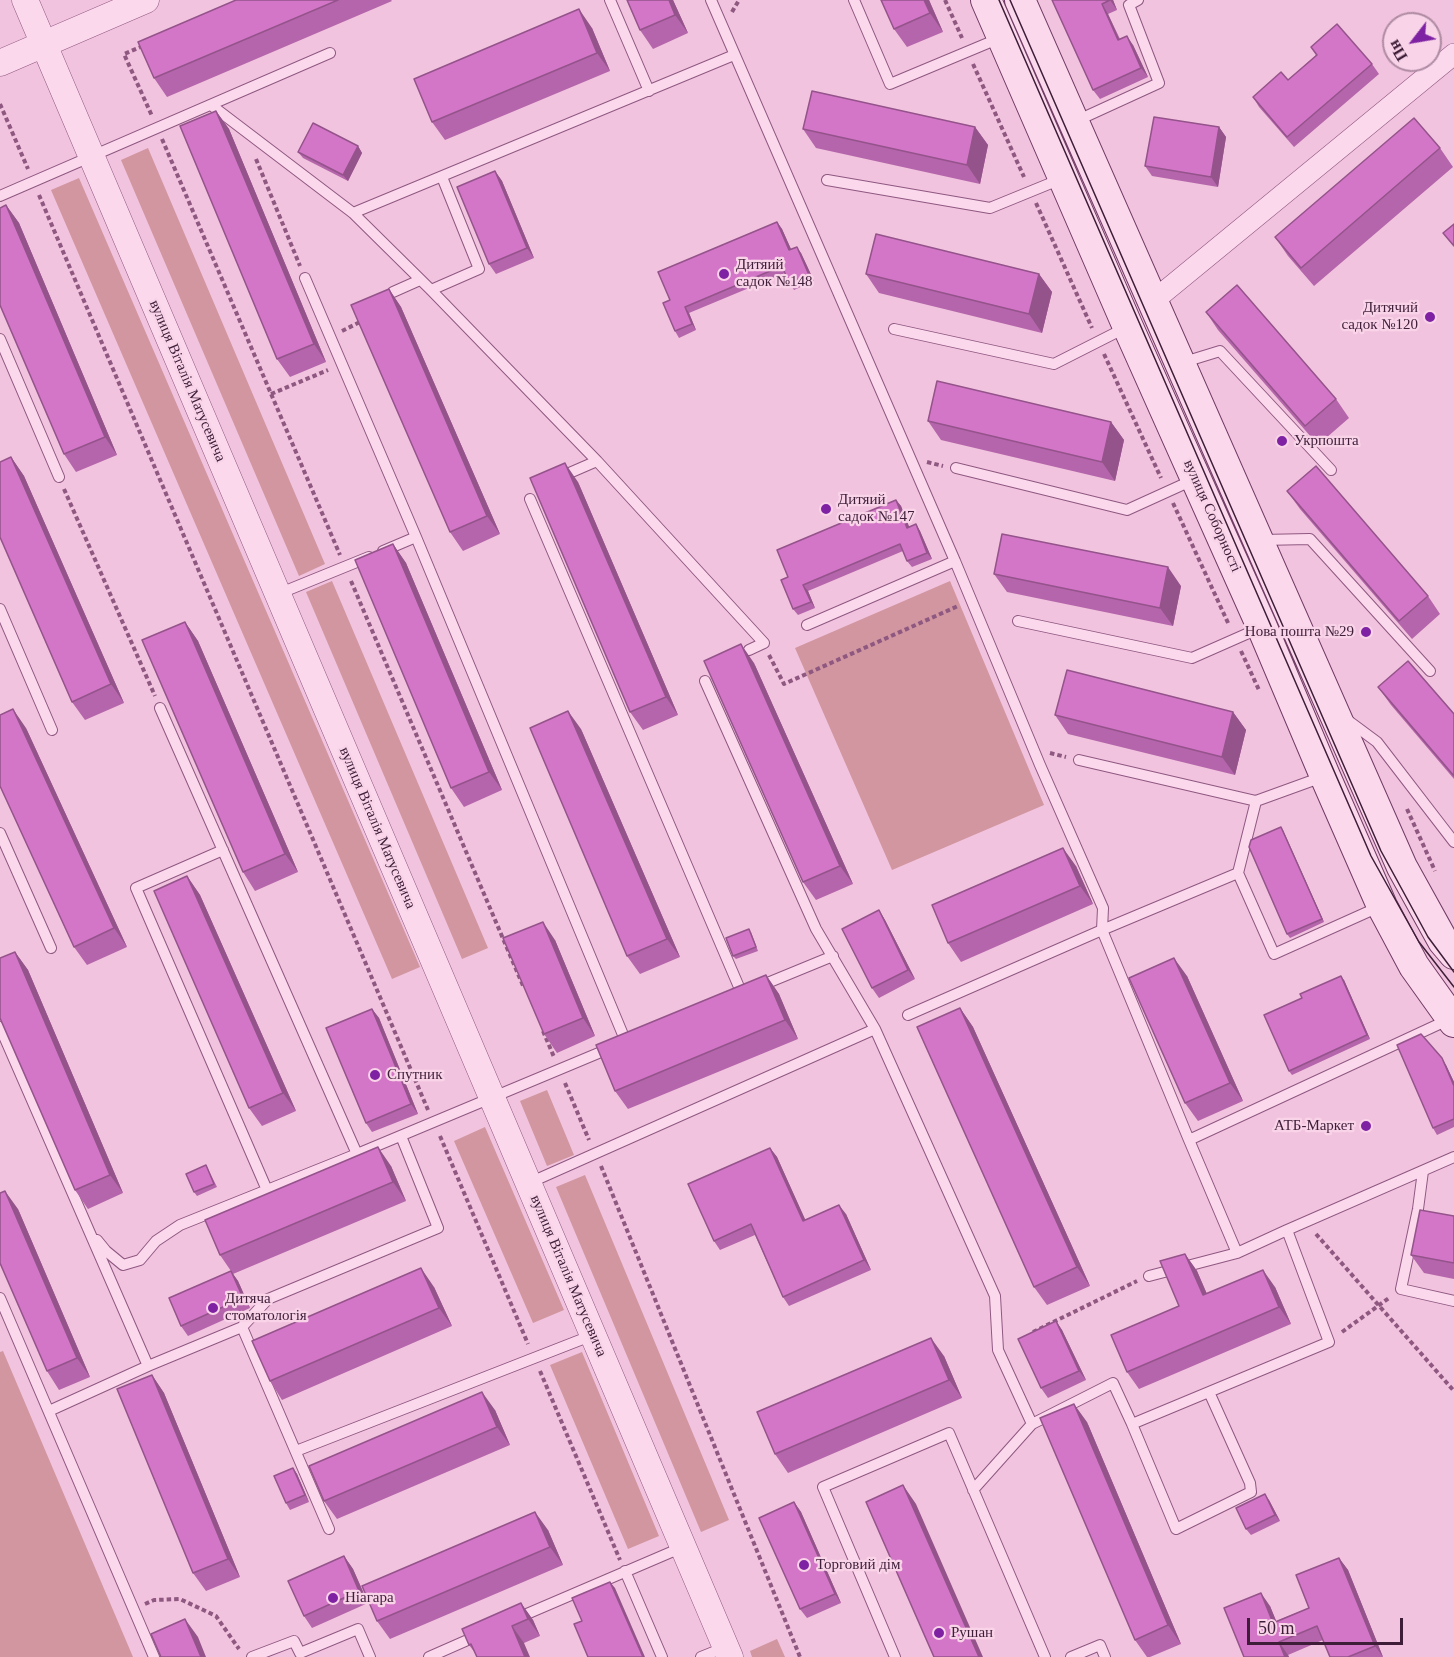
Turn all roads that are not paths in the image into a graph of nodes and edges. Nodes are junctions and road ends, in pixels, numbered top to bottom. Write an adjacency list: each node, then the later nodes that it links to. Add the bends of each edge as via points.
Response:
1 (25, 0): 10 (street, вулиця Віталія Матусевича)
2 (146, 0): 10 (street)
3 (610, 0): 15 (lane)
4 (711, 0): 13 (lane)
5 (854, 0): 9 (lane, via 890,84)
6 (986, 0): 9 (main road, вулиця Соборності)
7 (1020, 0): 19 (main road)
8 (1138, 0): 19 (lane, via 1129,5 1159,83)
9 (1002, 37): 22 (main road, вулиця Соборності)
10 (44, 45): 14 (street); 20 (street, вулиця Віталія Матусевича)
11 (330, 53): 16 (lane)
12 (1454, 54): 30 (street)
13 (734, 55): 15 (lane); 44 (lane)
14 (0, 63)
15 (649, 91): 21 (lane)
16 (211, 105): 18 (lane); 20 (lane)
17 (238, 110): 18 (lane)
18 (224, 114): 25 (lane)
19 (1073, 122): 30 (main road)
20 (92, 157): 24 (lane); 45 (street, вулиця Віталія Матусевича)
21 (442, 177): 25 (lane); 28 (lane, via 479,269)
22 (1063, 178): 23 (lane, via 990,208); 31 (main road, вулиця Соборності)
23 (827, 180)
24 (0, 196)
25 (352, 213): 27 (lane)
26 (305, 278): 42 (lane)
27 (420, 280): 28 (lane); 29 (lane)
28 (431, 290): 35 (lane)
29 (393, 292)
30 (1152, 302): 34 (main road)
31 (1128, 327): 32 (lane, via 1054,364); 40 (main road, вулиця Соборності)
32 (894, 329)
33 (0, 339): 39 (lane)
34 (1179, 364): 37 (lane, via 1220,351); 43 (main road)
35 (597, 461): 38 (lane); 50 (lane, via 764,644)
36 (956, 468): 40 (lane, via 1127,510)
37 (1331, 470)
38 (567, 474)
39 (59, 477)
40 (1195, 479): 49 (main road, вулиця Соборності)
41 (530, 499): 67 (lane, via 736,996)
42 (416, 537): 45 (lane); 73 (lane, via 631,1039)
43 (1259, 540): 51 (lane, via 1310,538); 54 (main road)
44 (955, 561): 48 (lane); 64 (lane, via 1103,908)
45 (278, 594): 73 (street, вулиця Віталія Матусевича)
46 (0, 609): 55 (lane)
47 (1018, 621): 49 (lane, via 1192,658)
48 (807, 625)
49 (1262, 627): 57 (main road, вулиця Соборності)
50 (749, 650)
51 (1430, 671)
52 (705, 681): 67 (lane, via 816,929)
53 (160, 708): 61 (lane)
54 (1333, 711): 60 (lane, via 1377,742); 65 (main road, via 1402,867)
55 (52, 730)
56 (1079, 760): 58 (lane)
57 (1325, 776): 58 (lane); 63 (main road, вулиця Соборності)
58 (1256, 801): 62 (lane)
59 (0, 833): 66 (lane)
60 (1454, 842)
61 (224, 850): 76 (lane); 80 (lane, via 136,888)
62 (1238, 873): 63 (lane, via 1274,954); 64 (lane)
63 (1382, 906): 68 (main road, вулиця Соборності)
64 (1102, 930): 69 (lane); 75 (lane)
65 (1450, 942): 68 (street)
66 (51, 948)
67 (833, 956): 72 (lane)
68 (1414, 966): 70 (main road, вулиця Соборності)
69 (908, 1015)
70 (1453, 1021): 75 (lane)
71 (0, 1027): 81 (lane)
72 (875, 1029): 79 (lane); 92 (lane, via 995,1296 998,1350)
73 (492, 1097): 74 (lane); 79 (street, вулиця Віталія Матусевича)
74 (401, 1136): 76 (lane); 87 (lane, via 438,1228 268,1299)
75 (1189, 1140): 83 (lane)
76 (357, 1154): 80 (lane)
77 (1454, 1157): 78 (lane)
78 (1423, 1171): 82 (lane); 86 (lane, via 1401,1289)
79 (528, 1184): 88 (street, вулиця Віталія Матусевича)
80 (267, 1190): 81 (lane, via 180,1225 156,1241 140,1260 123,1265)
81 (87, 1228): 89 (lane)
82 (1287, 1230): 83 (lane); 90 (lane, via 1329,1342)
83 (1237, 1253): 84 (lane)
84 (1149, 1276)
85 (0, 1298): 91 (lane)
86 (1454, 1301)
87 (242, 1327): 89 (lane); 94 (lane)
88 (593, 1335): 94 (lane); 97 (street, вулиця Віталія Матусевича)
89 (148, 1366): 91 (lane)
90 (1209, 1392): 93 (lane); 93 (lane, via 1251,1492 1176,1529)
91 (49, 1411): 103 (lane)
92 (1032, 1424): 93 (lane, via 1113,1383); 95 (lane)
93 (1132, 1424)
94 (296, 1452): 96 (lane)
95 (973, 1490): 109 (lane, via 949,1433 823,1487); 110 (lane)
96 (330, 1529)
97 (683, 1547): 98 (lane); 101 (street, вулиця Віталія Матусевича)
98 (625, 1571): 99 (lane); 107 (lane)
99 (507, 1623)
100 (486, 1632): 102 (lane)
101 (728, 1652): 108 (lane)
102 (444, 1654): 106 (lane)
103 (154, 1657)
104 (252, 1657): 105 (lane, via 294,1641 300,1653 358,1629)
105 (370, 1657)
106 (429, 1657)
107 (662, 1657)
108 (701, 1657)
109 (895, 1657)
110 (1044, 1657)
111 (1071, 1657): 112 (lane, via 1100,1645)
112 (1105, 1657)

